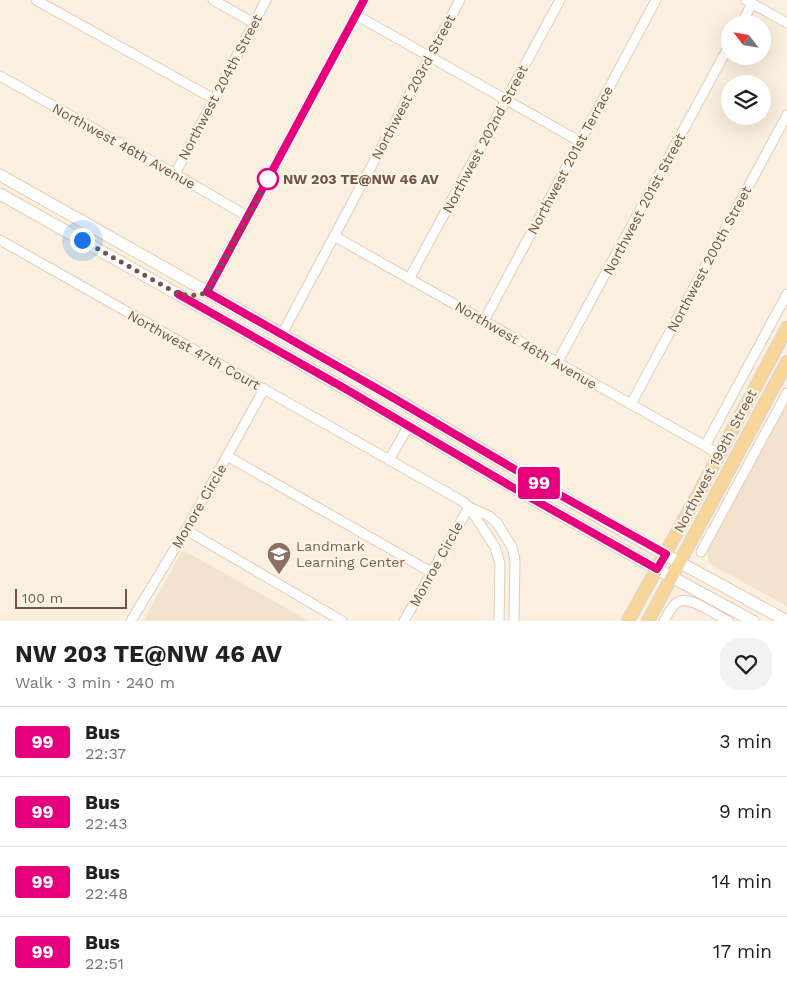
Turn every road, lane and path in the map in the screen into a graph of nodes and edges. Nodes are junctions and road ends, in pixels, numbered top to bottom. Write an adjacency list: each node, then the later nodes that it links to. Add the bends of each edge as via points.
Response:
1 (36, 0): 16 (street)
2 (213, 0): 11 (street)
3 (266, 0): 11 (street, Northwest 204th Street)
4 (364, 0): 9 (street)
5 (460, 0): 13 (street, Northwest 203rd Street)
6 (560, 0): 17 (street, Northwest 202nd Street)
7 (656, 0): 19 (street, Northwest 201st Terrace)
8 (749, 2): 10 (street); 12 (street)
9 (356, 15): 13 (street); 23 (street)
10 (744, 15)
11 (254, 23): 16 (street, Northwest 204th Street)
12 (787, 23)
13 (429, 56): 17 (street); 24 (street, Northwest 203rd Street)
14 (721, 61): 35 (street, Northwest 201st Street)
15 (0, 76): 20 (street, Northwest 46th Avenue)
16 (214, 99): 20 (street, Northwest 204th Street)
17 (506, 100): 19 (street); 26 (street, Northwest 202nd Street)
18 (787, 114): 38 (street, Northwest 200th Street)
19 (579, 141): 30 (street, Northwest 201st Terrace)
20 (174, 174): 23 (street, Northwest 46th Avenue)
21 (0, 175): 27 (main road)
22 (0, 194): 28 (main road)
23 (247, 216): 27 (street)
24 (334, 236): 26 (street, Northwest 46th Avenue); 32 (street, Northwest 203rd Street)
25 (0, 240): 36 (street, Northwest 47th Court)
26 (409, 279): 30 (street, Northwest 46th Avenue)
27 (207, 292): 28 (main road, via 197,296); 32 (main road)
28 (178, 294): 33 (main road)
29 (787, 294): 41 (street)
30 (484, 321): 35 (street, Northwest 46th Avenue)
31 (787, 328): 43 (main road, Northwest 199th Street)
32 (282, 334): 33 (main road); 40 (main road)
33 (285, 355): 39 (main road)
34 (787, 362): 50 (main road, Northwest 199th Street)
35 (558, 363): 38 (street, Northwest 46th Avenue)
36 (264, 389): 44 (street, Monore Circle); 45 (street, Northwest 47th Court)
37 (787, 394): 48 (street)
38 (632, 404): 41 (street, Northwest 46th Avenue)
39 (409, 426): 42 (main road); 45 (street)
40 (475, 446): 42 (main road); 49 (main road)
41 (705, 446): 43 (street, Northwest 46th Avenue)
42 (448, 448): 51 (main road)
43 (719, 454): 49 (main road, Northwest 199th Street)
44 (227, 456): 47 (street, Monore Circle); 52 (street)
45 (389, 460): 46 (street, Northwest 47th Court)
46 (468, 507): 52 (street, Monroe Circle); 54 (street, via 489,516 505,534 515,560); 55 (street, via 495,547)
47 (186, 530): 56 (street, Monore Circle); 57 (street)
48 (701, 552)
49 (666, 554): 50 (main road); 51 (main road, Northwest 199th Street)
50 (680, 562): 53 (main road, Northwest 199th Street); 66 (main road)
51 (657, 569): 53 (main road); 61 (main road, Northwest 199th Street)
52 (431, 572): 58 (street, Monroe Circle)
53 (672, 576): 62 (main road, Northwest 199th Street); 65 (main road)
54 (515, 580): 55 (street); 60 (street)
55 (500, 581): 59 (street)
56 (131, 621)
57 (342, 621)
58 (404, 621)
59 (499, 621)
60 (514, 621)
61 (628, 621)
62 (648, 621)
63 (664, 621): 64 (street, via 671,608 681,600 692,602)
64 (728, 621)
65 (753, 621)
66 (787, 621)

